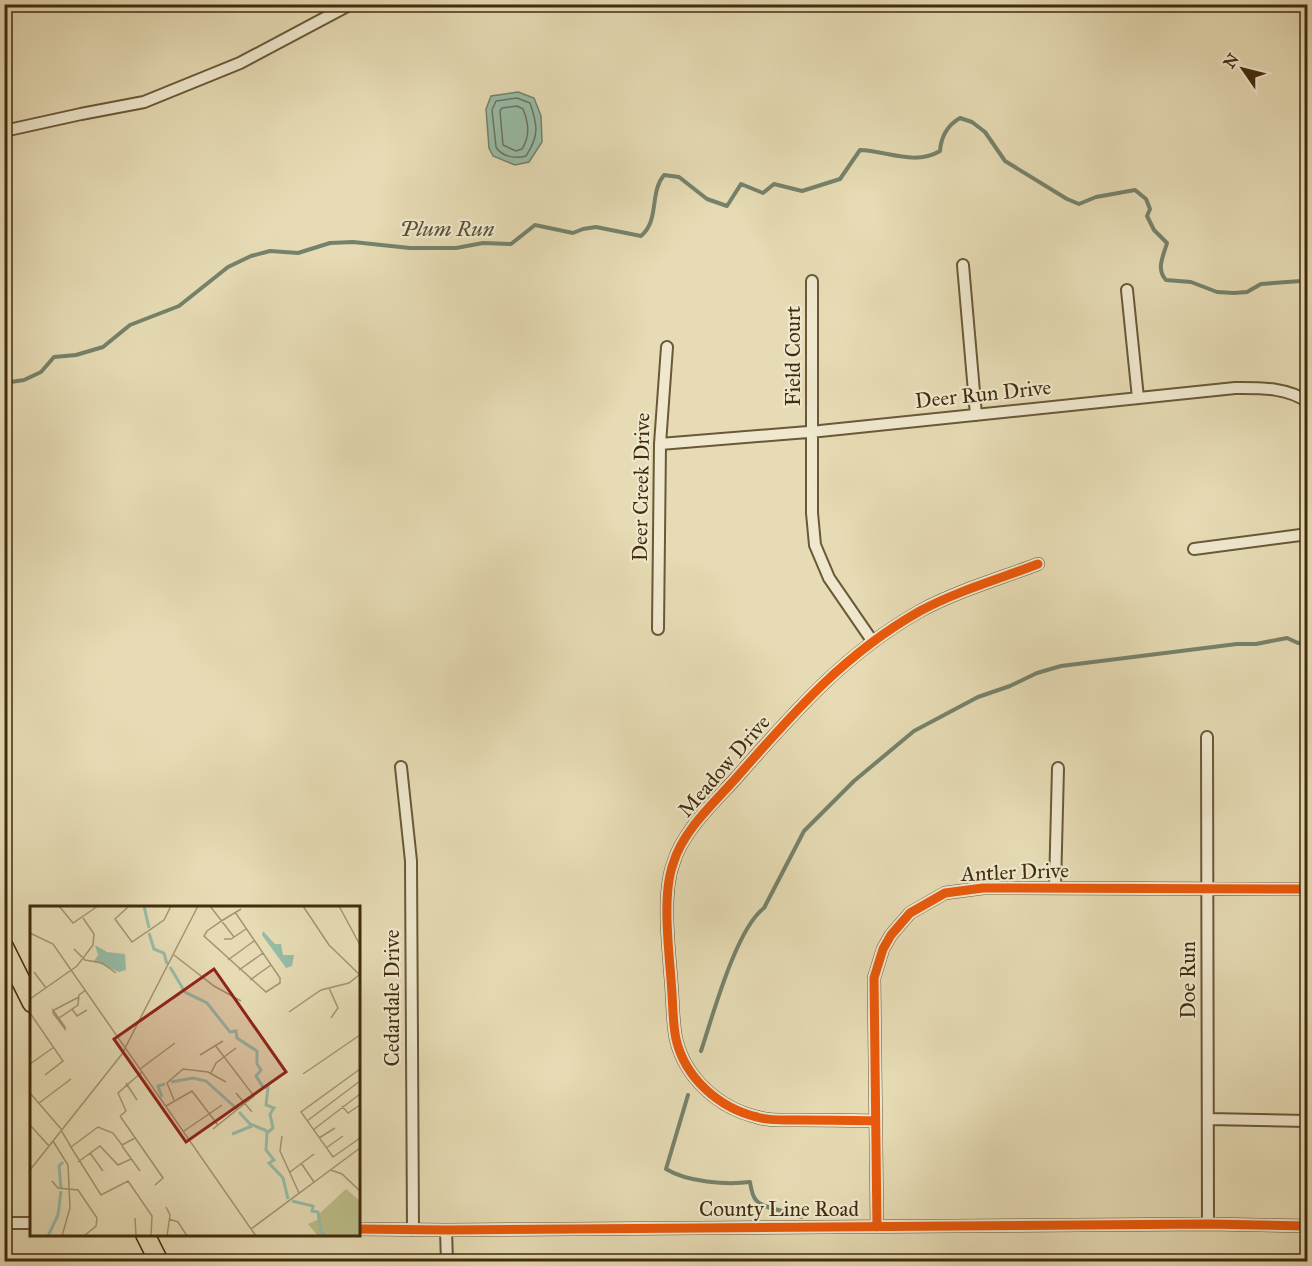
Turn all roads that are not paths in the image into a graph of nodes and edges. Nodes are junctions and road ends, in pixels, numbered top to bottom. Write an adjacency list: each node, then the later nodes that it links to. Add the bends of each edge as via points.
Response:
1 (351, 4): 2 (street, via 240,63 144,102)
2 (4, 131)
3 (963, 265): 9 (street)
4 (812, 281): 10 (street, Field Court)
5 (1127, 290): 7 (street)
6 (667, 347): 11 (street, Deer Creek Drive)
7 (1138, 398): 8 (street, Deer Run Drive, via 1265,388); 9 (street, Deer Run Drive)
8 (1308, 402)
9 (976, 415): 10 (street, Deer Run Drive)
10 (813, 431): 11 (street, Deer Run Drive); 16 (street, Field Court, via 815,546 829,578)
11 (660, 444): 15 (street, Deer Creek Drive)
12 (1308, 534): 13 (street)
13 (1194, 549)
14 (1038, 564): 16 (street, Meadow Drive, via 921,610)
15 (658, 629)
16 (873, 642): 26 (street, Meadow Drive, via 803,701 701,818 673,861 667,887 674,1022 682,1056 692,1074 715,1097 758,1118)
17 (1207, 736): 21 (street, Doe Run)
18 (401, 767): 34 (street, Cedardale Drive, via 411,861)
19 (1058, 768): 20 (street)
20 (1055, 887): 21 (street, Antler Drive); 26 (street, Antler Drive, via 945,893 910,913 891,935 874,978)
21 (1207, 888): 22 (street, Antler Drive); 25 (street, Doe Run)
22 (1308, 890)
23 (4, 947): 24 (main road)
24 (30, 999)
25 (1208, 1119): 27 (street); 30 (street, Doe Run)
26 (874, 1121): 32 (street, Antler Drive)
27 (1308, 1121)
28 (4, 1223): 29 (street)
29 (30, 1223)
30 (1208, 1224): 31 (street, County Line Road); 32 (street, County Line Road)
31 (1308, 1226)
32 (877, 1227): 35 (street, County Line Road)
33 (360, 1228): 34 (street, County Line Road)
34 (413, 1230): 35 (street, County Line Road)
35 (446, 1230): 38 (street)
36 (146, 1236): 37 (main road)
37 (159, 1262)
38 (447, 1262)

